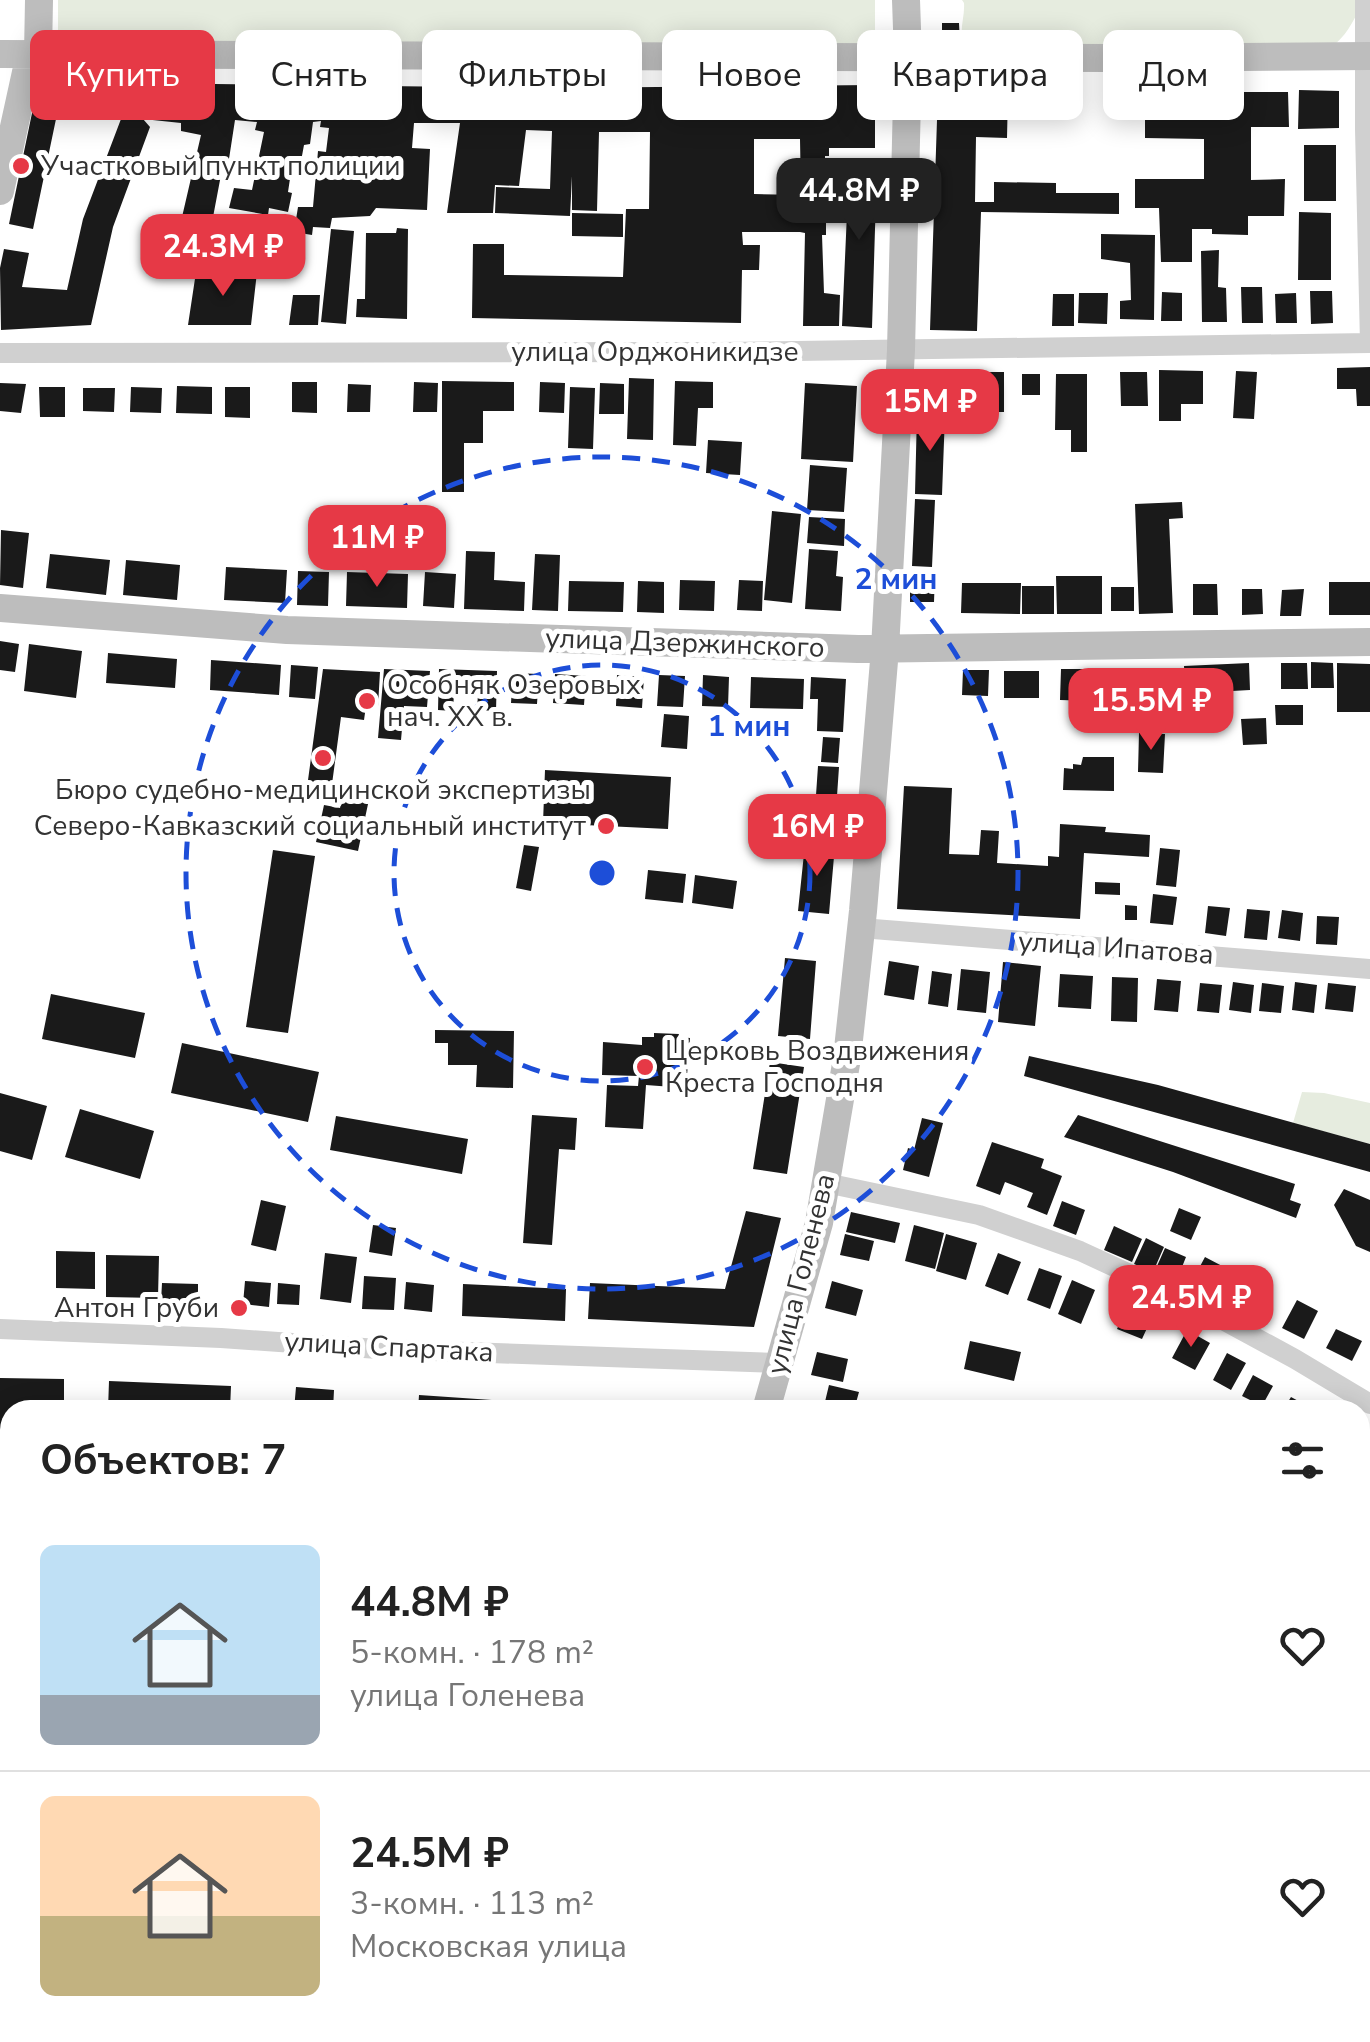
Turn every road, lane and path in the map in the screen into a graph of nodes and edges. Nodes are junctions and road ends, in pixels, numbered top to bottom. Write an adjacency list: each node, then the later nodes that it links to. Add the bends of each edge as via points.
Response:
1 (39, 0): 4 (main road)
2 (906, 0): 5 (main road, улица Голенева)
3 (1366, 0): 9 (street)
4 (36, 30)
5 (907, 30)
6 (0, 54): 7 (main road)
7 (30, 54)
8 (215, 55): 10 (main road)
9 (1368, 56): 11 (main road); 15 (street)
10 (857, 57)
11 (1083, 57)
12 (30, 70): 14 (main road)
13 (906, 120): 16 (main road, улица Голенева)
14 (0, 192)
15 (1370, 343): 16 (street, улица Орджоникидзе)
16 (901, 350): 17 (street, улица Орджоникидзе); 20 (main road, улица Голенева)
17 (0, 353)
18 (0, 608): 20 (main road, улица Дзержинского, via 287,630)
19 (1370, 642): 20 (main road, улица Дзержинского)
20 (886, 649): 21 (main road, улица Голенева)
21 (861, 928): 22 (street, улица Ипатова); 23 (main road, улица Голенева)
22 (1370, 969)
23 (826, 1182): 25 (main road, улица Голенева); 27 (street, via 979,1215 1080,1252 1201,1308)
24 (0, 1328): 25 (street, улица Спартака)
25 (778, 1363): 26 (main road, улица Голенева)
26 (769, 1400)
27 (1363, 1400)

